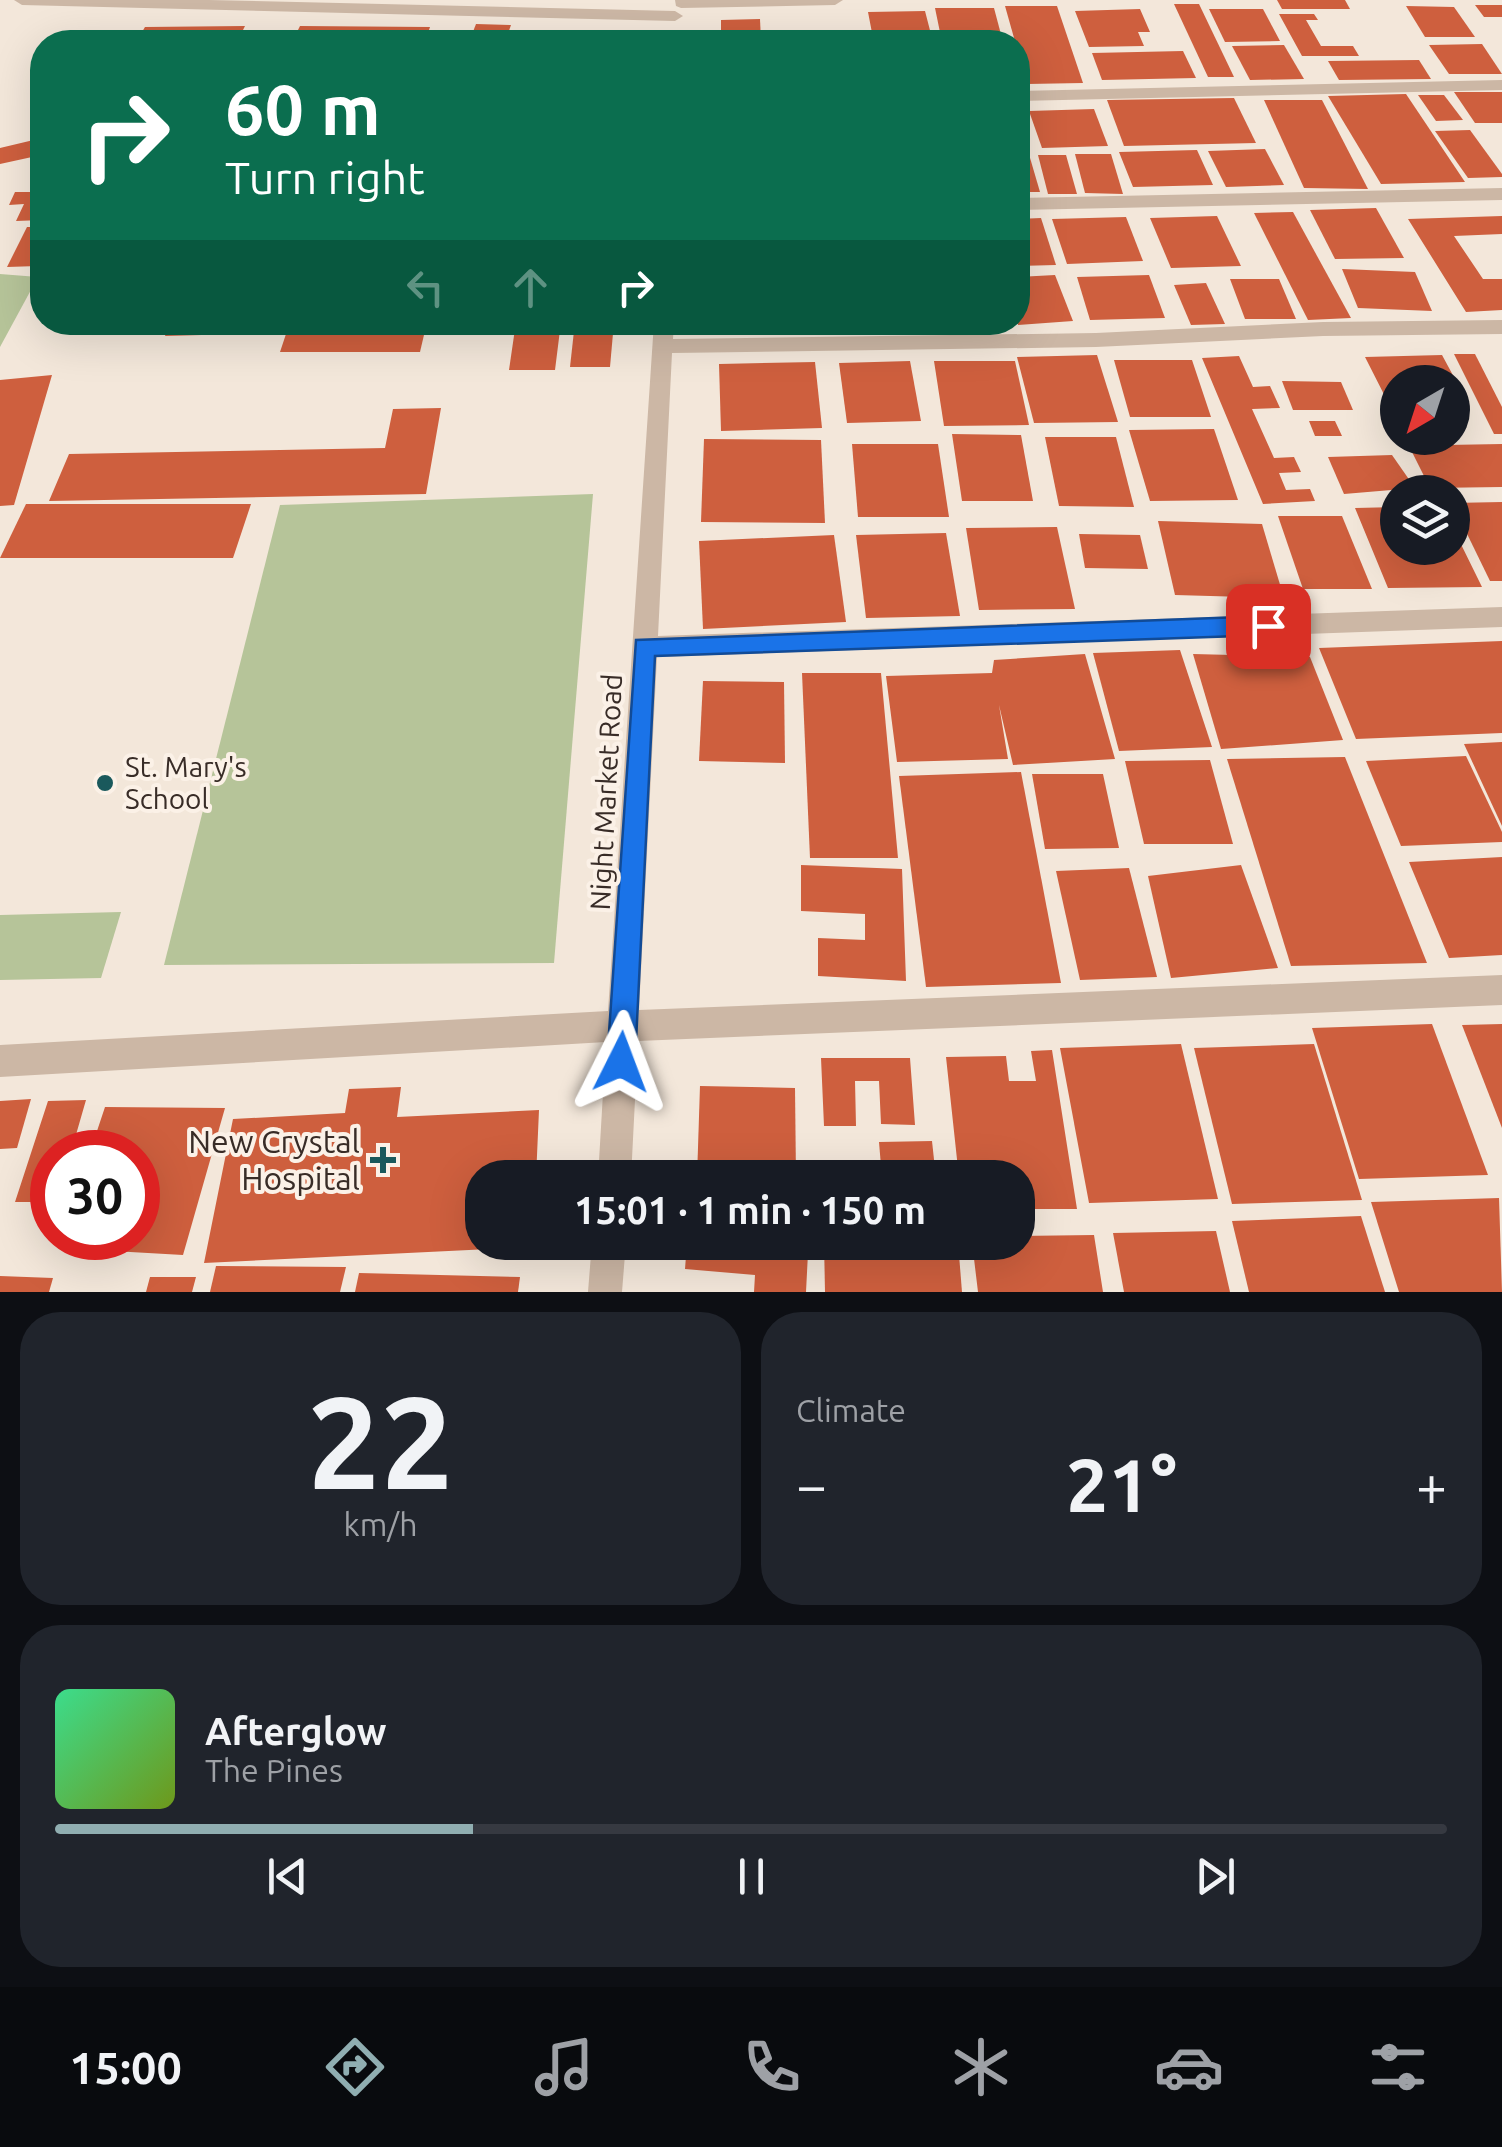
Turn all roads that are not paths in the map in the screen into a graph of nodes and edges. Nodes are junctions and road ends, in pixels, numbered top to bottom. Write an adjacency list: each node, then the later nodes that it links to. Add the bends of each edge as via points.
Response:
1 (22, 0): 3 (street)
2 (835, 0): 3 (street)
3 (678, 12)
4 (1502, 85): 5 (street)
5 (1030, 96)
6 (1502, 194): 7 (street)
7 (1030, 204)
8 (1502, 326): 10 (street, via 1096,340)
9 (663, 335): 12 (street, Night Market Road)
10 (735, 335)
11 (1502, 618): 12 (street)
12 (644, 646): 14 (street, Night Market Road)
13 (1502, 990): 14 (street)
14 (623, 1026): 15 (street); 16 (street, Night Market Road)
15 (0, 1061)
16 (615, 1160)
17 (608, 1260): 18 (street)
18 (605, 1292)

